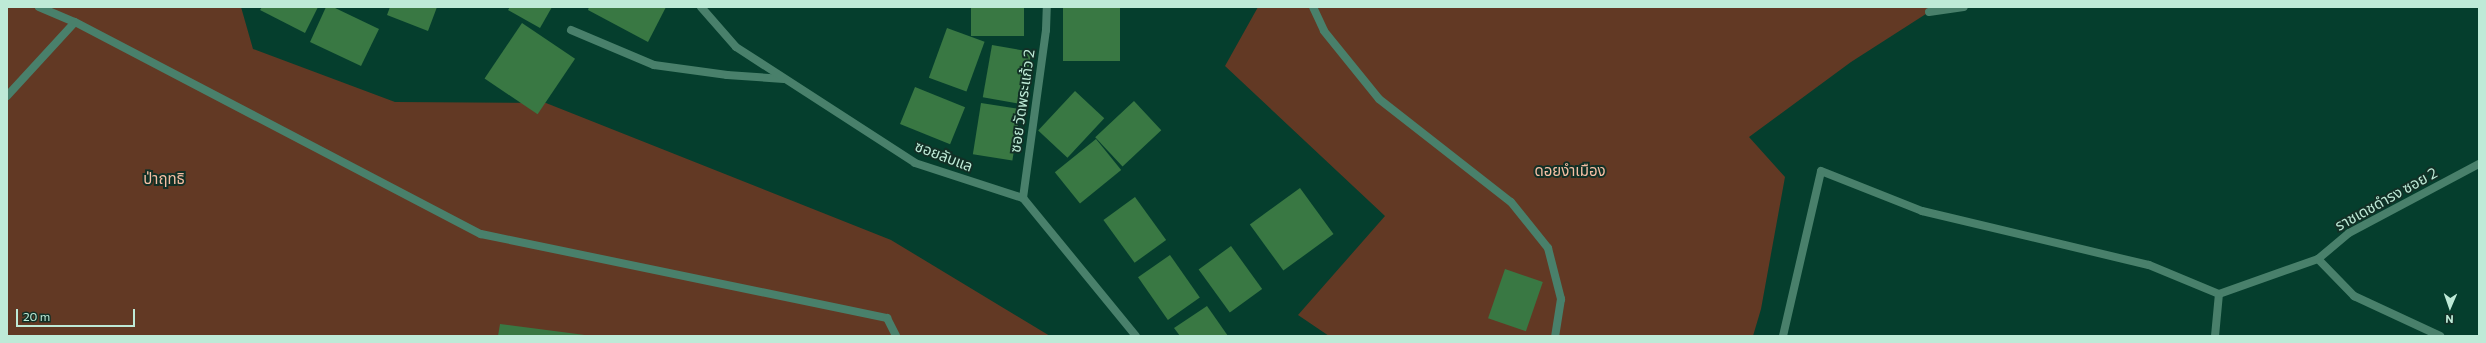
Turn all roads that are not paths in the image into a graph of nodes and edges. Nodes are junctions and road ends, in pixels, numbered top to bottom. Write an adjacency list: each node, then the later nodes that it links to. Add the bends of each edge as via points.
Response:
1 (39, 7): 7 (street)
2 (700, 7): 9 (street, ซอยลับแล, via 736,47)
3 (1047, 7): 12 (street, ซอย วัดพระแก้ว 2)
4 (1313, 7): 17 (street, via 1324,31 1379,99 1511,202 1548,248 1561,299)
5 (1964, 7): 6 (street)
6 (1929, 12)
7 (75, 22): 10 (street); 15 (street, via 481,234 887,318)
8 (571, 30): 9 (street, via 654,65 727,75)
9 (784, 79): 12 (street, ซอยลับแล, via 915,163)
10 (7, 96)
11 (2479, 164): 13 (street, ราชเดชดำรง ซอย 2, via 2349,233)
12 (1023, 198): 16 (street)
13 (2318, 259): 14 (street, ราชเดชดำรง ซอย 2); 20 (street, via 2354,296)
14 (2219, 294): 18 (street, via 2149,265 1922,211 1821,171); 19 (street)
15 (896, 336)
16 (1136, 336)
17 (1555, 336)
18 (1783, 336)
19 (2214, 336)
20 (2440, 336)

